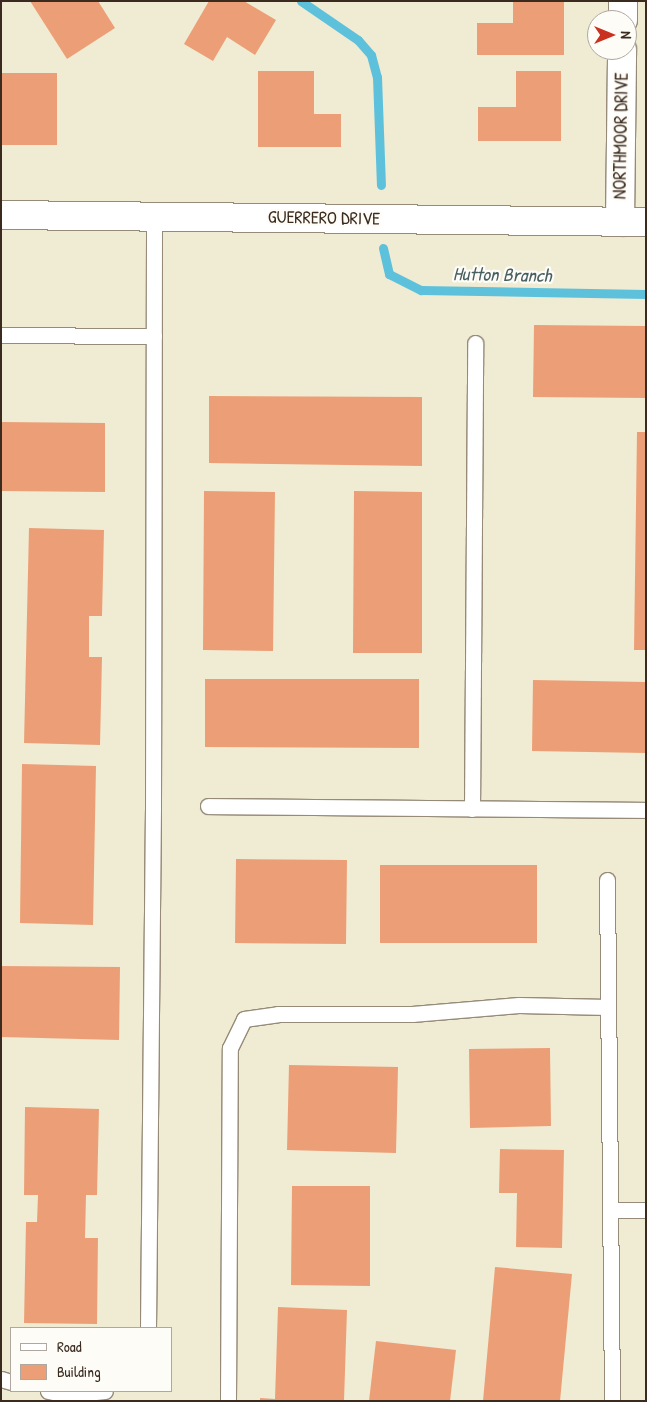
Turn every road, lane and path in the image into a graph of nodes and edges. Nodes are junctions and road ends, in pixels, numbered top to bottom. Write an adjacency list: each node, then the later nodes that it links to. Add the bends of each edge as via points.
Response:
1 (623, 60): 4 (street, NORTHMOOR DRIVE)
2 (1, 215): 3 (street, GUERRERO DRIVE)
3 (154, 216): 4 (street, GUERRERO DRIVE); 6 (lane)
4 (633, 222)
5 (1, 335): 6 (lane)
6 (154, 336): 15 (lane)
7 (475, 343): 9 (lane)
8 (208, 806): 9 (lane)
9 (472, 809): 10 (lane)
10 (646, 810)
11 (607, 880): 12 (lane)
12 (608, 1007): 13 (lane); 18 (lane, via 519,1005 412,1014 278,1014 244,1019 230,1048)
13 (610, 1210): 14 (lane); 19 (lane)
14 (646, 1210)
15 (148, 1327)
16 (53, 1392): 17 (lane, via 67,1395)
17 (96, 1392)
18 (228, 1401)
19 (612, 1401)

